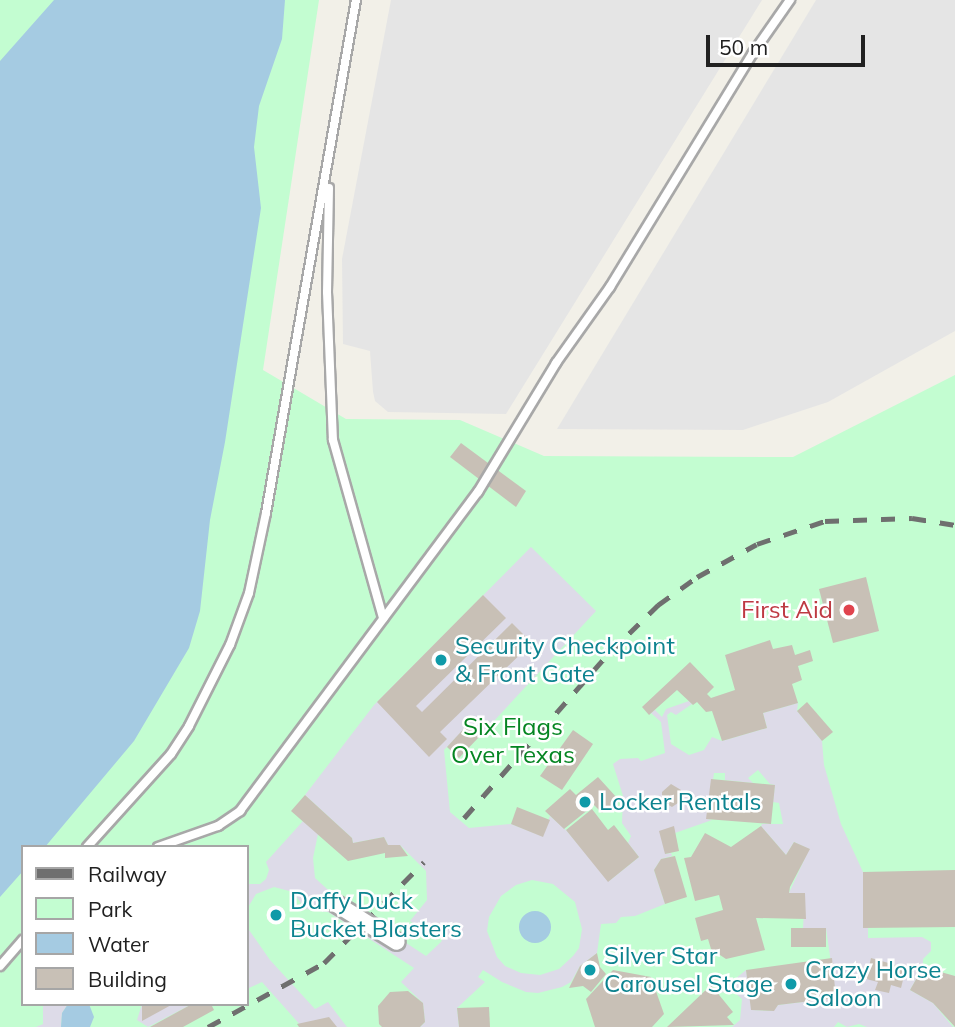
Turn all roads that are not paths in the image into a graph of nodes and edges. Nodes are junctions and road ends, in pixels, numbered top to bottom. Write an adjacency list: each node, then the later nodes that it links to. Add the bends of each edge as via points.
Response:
1 (356, 0): 3 (lane)
2 (790, 0): 4 (lane, via 610,287 556,363 507,448)
3 (329, 165): 4 (lane, via 331,430); 5 (lane, via 262,535 245,604 189,726 157,771)
4 (383, 618): 6 (lane, via 240,811 218,826)
5 (89, 845)
6 (164, 845)
7 (332, 902): 9 (street, bridge)
8 (21, 942): 10 (lane)
9 (397, 943)
10 (0, 966)

